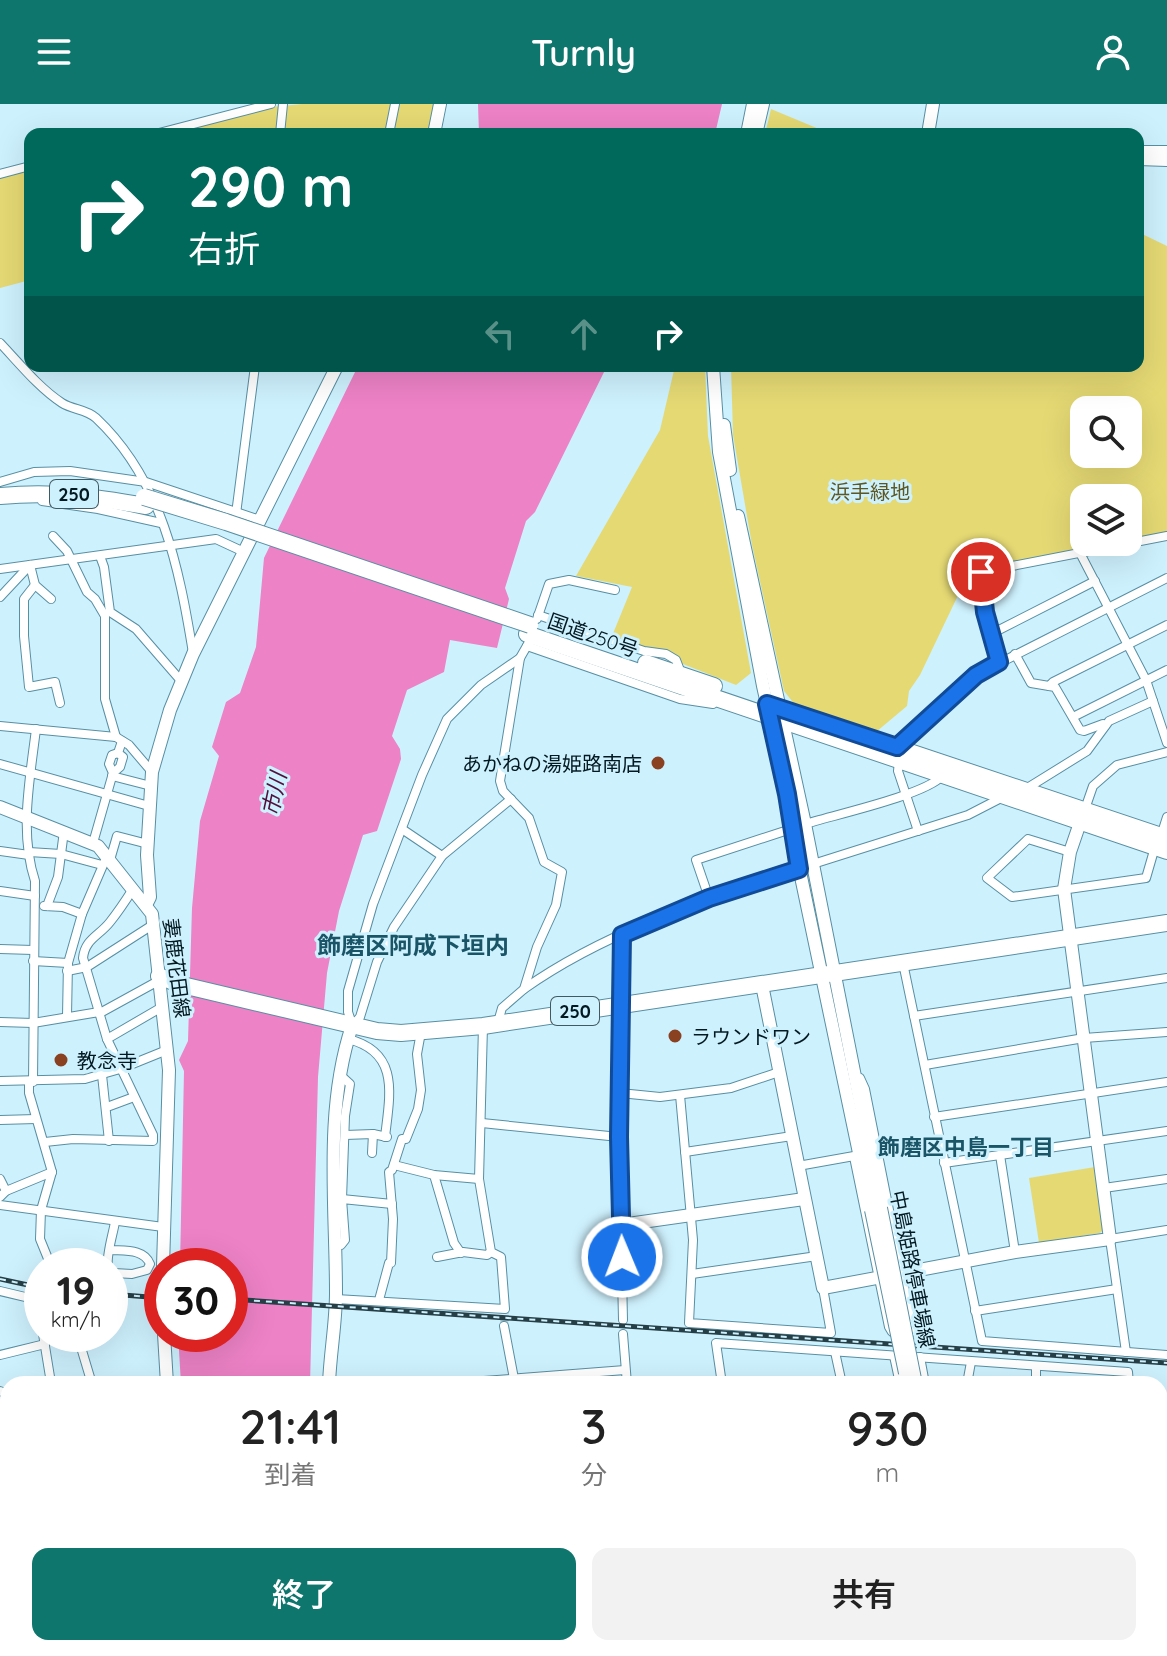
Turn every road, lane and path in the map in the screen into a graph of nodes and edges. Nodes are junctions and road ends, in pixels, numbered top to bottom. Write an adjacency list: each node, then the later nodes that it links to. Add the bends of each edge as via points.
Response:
1 (271, 104): 8 (street)
2 (283, 104): 9 (street)
3 (395, 104): 10 (street)
4 (440, 104): 11 (street)
5 (753, 104): 12 (street)
6 (763, 104): 13 (street)
7 (933, 104): 14 (street)
8 (178, 128)
9 (281, 128)
10 (390, 128)
11 (435, 128)
12 (748, 128)
13 (757, 128)
14 (929, 128)
15 (1144, 152): 16 (street)
16 (1167, 152)
17 (1144, 161): 18 (street)
18 (1167, 162)
19 (24, 168): 20 (street)
20 (0, 174)
21 (0, 343): 22 (street)
22 (24, 368)
23 (28, 372): 30 (street, via 62,403 95,417 135,462)
24 (254, 372): 31 (street)
25 (334, 372): 32 (street)
26 (714, 372): 28 (street)
27 (720, 372): 28 (street)
28 (723, 451): 66 (street)
29 (1, 490): 30 (highway, 国道250号 / 250); 30 (street, via 34,472 70,471); 33 (street)
30 (145, 495): 31 (street); 33 (street); 53 (highway, 国道250号 / 250)
31 (236, 514): 32 (street)
32 (260, 520): 38 (street)
33 (161, 523): 37 (street)
34 (53, 536): 42 (street)
35 (1167, 537): 36 (street)
36 (1142, 542)
37 (171, 546): 38 (street, via 216,539); 40 (street); 56 (street)
38 (244, 552): 56 (street)
39 (1070, 555): 54 (street, via 981,572)
40 (100, 556): 42 (street); 62 (street, via 111,615 136,629)
41 (1082, 556): 46 (street)
42 (71, 560): 43 (street); 71 (street, via 105,616 104,689)
43 (30, 565): 44 (street); 47 (street); 49 (street)
44 (0, 569)
45 (1167, 578): 51 (street)
46 (1095, 581): 51 (street); 54 (street)
47 (35, 585): 50 (street); 65 (street, via 24,599 29,687 55,682)
48 (615, 590): 53 (street, via 569,580 549,584)
49 (0, 597)
50 (51, 599)
51 (1109, 607): 55 (street); 57 (street)
52 (1167, 625): 55 (street)
53 (531, 631): 58 (street); 66 (highway, 国道250号 / 250, via 730,703); 66 (highway, 国道250号 / 250, via 681,674)
54 (991, 634): 59 (street)
55 (1128, 645): 61 (street); 63 (street)
56 (193, 654): 62 (street)
57 (1015, 654): 59 (street); 63 (street, via 1031,683)
58 (520, 658): 84 (street, via 500,781); 91 (street, via 481,685 447,719)
59 (999, 662): 74 (street, via 976,675)
60 (1167, 670): 61 (street)
61 (1146, 680): 64 (street); 67 (street)
62 (182, 682): 79 (street)
63 (1049, 686): 67 (street, via 1055,687)
64 (1153, 701): 69 (street); 72 (street)
65 (60, 703)
66 (774, 713): 74 (highway, 国道250号 / 250); 90 (street); 92 (street)
67 (1073, 717): 69 (street, via 1080,730)
68 (0, 726): 70 (street)
69 (1105, 726): 80 (street, via 1087,751)
70 (36, 729): 71 (street); 76 (street)
71 (119, 739): 77 (street, via 118,753 109,764); 79 (street, via 129,745)
72 (1167, 743)
73 (1167, 752): 87 (street, via 1117,765 1097,780)
74 (898, 754): 78 (highway, 国道250号 / 250); 80 (highway, 国道250号 / 250); 81 (street)
75 (0, 764): 76 (street)
76 (31, 773): 82 (street); 88 (street)
77 (112, 775): 79 (street); 82 (street)
78 (942, 776): 81 (street); 83 (highway, 国道250号 / 250)
79 (151, 779): 85 (street)
80 (1027, 791): 87 (highway, 国道250号 / 250)
81 (905, 794): 90 (street); 94 (street)
82 (107, 795): 85 (street); 95 (street)
83 (1004, 797): 87 (highway, 国道250号 / 250); 94 (street)
84 (511, 799): 102 (street); 130 (street, via 529,818 544,862 562,872 556,905)
85 (149, 806): 97 (street)
86 (0, 807): 88 (street, 妻鹿花田線)
87 (1083, 816): 96 (highway, 国道250号 / 250); 99 (street)
88 (26, 817): 93 (street, 妻鹿花田線); 100 (street)
89 (1167, 817): 96 (street)
90 (805, 824): 104 (street)
91 (402, 829): 102 (street); 140 (street, via 348,991)
92 (791, 829): 105 (street); 109 (street, via 696,860)
93 (64, 831): 95 (street, 妻鹿花田線); 101 (street)
94 (918, 831): 104 (street)
95 (93, 843): 103 (street, 妻鹿花田線)
96 (1163, 843): 107 (street, via 1146,878)
97 (148, 844): 103 (street, via 117,836); 111 (street)
98 (0, 851): 100 (street)
99 (1070, 852): 107 (street); 107 (street, via 1028,839 987,878 1012,897)
100 (29, 854): 101 (street); 110 (street)
101 (61, 854): 103 (street); 112 (street)
102 (442, 856): 140 (street, via 394,927)
103 (106, 860): 106 (street, 妻鹿花田線); 113 (street)
104 (813, 864): 126 (street)
105 (799, 869): 109 (street); 126 (street)
106 (133, 889): 111 (street, 妻鹿花田線); 119 (street)
107 (1064, 889): 117 (street)
108 (0, 891): 110 (street)
109 (709, 898): 116 (street)
110 (34, 900): 112 (street); 121 (street)
111 (146, 905): 115 (street, 妻鹿花田線)
112 (47, 906): 113 (street)
113 (82, 914): 118 (street)
114 (1167, 923): 117 (highway, 250)
115 (154, 924): 125 (street); 127 (street, 妻鹿花田線)
116 (622, 935): 130 (street, via 587,949); 132 (street)
117 (1070, 937): 123 (highway, 250); 131 (street)
118 (75, 941): 119 (street); 124 (street)
119 (87, 946): 125 (street)
120 (0, 949): 121 (street)
121 (33, 950): 122 (street)
122 (33, 961): 124 (street); 138 (street)
123 (903, 963): 126 (highway, 250); 136 (street)
124 (68, 967): 125 (street); 135 (street)
125 (87, 967): 134 (street)
126 (829, 974): 129 (highway, 250); 147 (street, 中島姫路停車場線)
127 (159, 978): 133 (street, 妻鹿花田線); 134 (street); 140 (highway, 250, via 329,1021)
128 (1167, 978): 131 (street)
129 (762, 985): 132 (highway, 250); 149 (street)
130 (524, 989): 139 (street)
131 (1079, 992): 136 (street); 143 (street)
132 (620, 1005): 139 (highway, 250); 155 (street)
133 (162, 1007): 144 (street); 145 (street, 妻鹿花田線)
134 (99, 1012): 135 (street); 144 (street)
135 (67, 1016): 138 (street)
136 (914, 1016): 146 (street)
137 (0, 1022): 138 (street)
138 (33, 1023): 153 (street)
139 (491, 1024): 141 (highway, 250); 163 (street)
140 (350, 1032): 141 (highway, 250); 150 (street); 165 (street, via 386,1069 389,1081 386,1137)
141 (421, 1032): 179 (street, via 418,1109)
142 (1167, 1032): 143 (street)
143 (1084, 1038): 146 (street); 156 (street)
144 (107, 1039): 148 (street)
145 (167, 1050): 148 (street); 197 (street, 妻鹿花田線)
146 (925, 1065): 160 (street)
147 (848, 1066): 175 (street, via 865,1089); 177 (street, via 841,1098); 192 (street, 中島姫路停車場線)
148 (120, 1069): 151 (street); 158 (street)
149 (779, 1072): 157 (street, via 731,1088); 167 (street)
150 (339, 1074): 166 (street, via 350,1084); 200 (street)
151 (102, 1075): 153 (street); 159 (street)
152 (0, 1081): 153 (street)
153 (31, 1082): 161 (street)
154 (1167, 1082): 156 (street)
155 (620, 1093): 157 (street); 168 (street)
156 (1092, 1093): 160 (street); 171 (street)
157 (680, 1095): 173 (street)
158 (134, 1097): 159 (street); 169 (street, via 153,1141)
159 (107, 1107): 169 (street)
160 (934, 1117): 170 (street)
161 (36, 1119): 162 (street); 172 (street)
162 (0, 1120)
163 (482, 1123): 168 (street); 184 (street)
164 (1167, 1131): 171 (street)
165 (373, 1134): 166 (street); 174 (street)
166 (345, 1135): 188 (street)
167 (792, 1136): 173 (street); 180 (street)
168 (619, 1137): 196 (street)
169 (109, 1141): 172 (street)
170 (939, 1141): 175 (street); 178 (street)
171 (1098, 1141): 176 (street); 186 (street)
172 (45, 1142): 181 (street)
173 (685, 1152): 194 (street)
174 (372, 1153)
175 (878, 1154): 213 (street)
176 (1000, 1155): 178 (street); 206 (street)
177 (854, 1156): 180 (street); 214 (street)
178 (944, 1163): 210 (street)
179 (394, 1165): 182 (street); 190 (street, via 389,1172)
180 (798, 1166): 189 (street)
181 (52, 1172): 187 (street); 193 (street)
182 (434, 1175): 184 (street); 207 (street)
183 (0, 1179): 187 (street)
184 (479, 1179): 205 (street)
185 (1167, 1179): 186 (street)
186 (1104, 1188): 199 (street)
187 (3, 1194)
188 (342, 1199): 190 (street); 200 (street, via 345,1240)
189 (804, 1199): 194 (street); 208 (street)
190 (392, 1204): 220 (street, via 391,1263)
191 (0, 1205): 193 (street)
192 (876, 1209): 248 (street, 中島姫路停車場線, bridge); 249 (street, 中島姫路停車場線, bridge)
193 (41, 1210): 195 (street); 201 (street)
194 (689, 1215): 196 (street); 212 (street)
195 (115, 1222): 197 (street); 202 (street)
196 (621, 1225): 222 (street)
197 (163, 1227): 203 (street, 妻鹿花田線)
198 (1167, 1230): 199 (street)
199 (1110, 1239): 206 (street); 216 (street)
200 (336, 1244): 219 (street)
201 (44, 1248)
202 (111, 1248)
203 (163, 1248)
204 (128, 1252): 211 (street, via 147,1256 150,1264 147,1270)
205 (491, 1252): 207 (street); 220 (street, via 501,1257 505,1309)
206 (1015, 1252): 210 (street)
207 (461, 1253): 209 (street)
208 (817, 1256): 212 (street); 215 (street)
209 (437, 1257)
210 (963, 1261): 213 (street); 221 (street)
211 (128, 1274)
212 (692, 1274): 215 (street, via 689,1323 831,1333)
213 (902, 1275): 214 (street); 214 (street, via 911,1332 892,1332)
214 (878, 1279): 215 (street)
215 (823, 1288)
216 (1117, 1289): 221 (street); 230 (street)
217 (0, 1291): 218 (street)
218 (24, 1297)
219 (336, 1299): 220 (street); 241 (street)
220 (379, 1300)
221 (975, 1311): 230 (street, via 982,1341)
222 (623, 1320)
223 (504, 1326): 242 (street)
224 (623, 1334): 237 (street)
225 (24, 1349): 231 (street)
226 (46, 1352): 238 (street)
227 (82, 1352): 239 (street)
228 (165, 1352): 240 (street)
229 (835, 1352): 233 (street); 245 (street, via 716,1343); 246 (street)
230 (1126, 1352): 232 (street)
231 (0, 1355)
232 (1167, 1355)
233 (894, 1356): 234 (street); 247 (street)
234 (920, 1357): 235 (street); 250 (street)
235 (971, 1362): 236 (street); 251 (street)
236 (1036, 1366): 252 (street); 253 (street)
237 (625, 1370): 243 (street); 244 (street)
238 (50, 1376)
239 (90, 1376)
240 (167, 1376)
241 (330, 1376)
242 (513, 1376)
243 (564, 1376)
244 (626, 1376)
245 (721, 1376)
246 (840, 1376)
247 (898, 1376)
248 (907, 1376)
249 (914, 1376)
250 (924, 1376)
251 (968, 1376)
252 (1036, 1376)
253 (1128, 1376)

